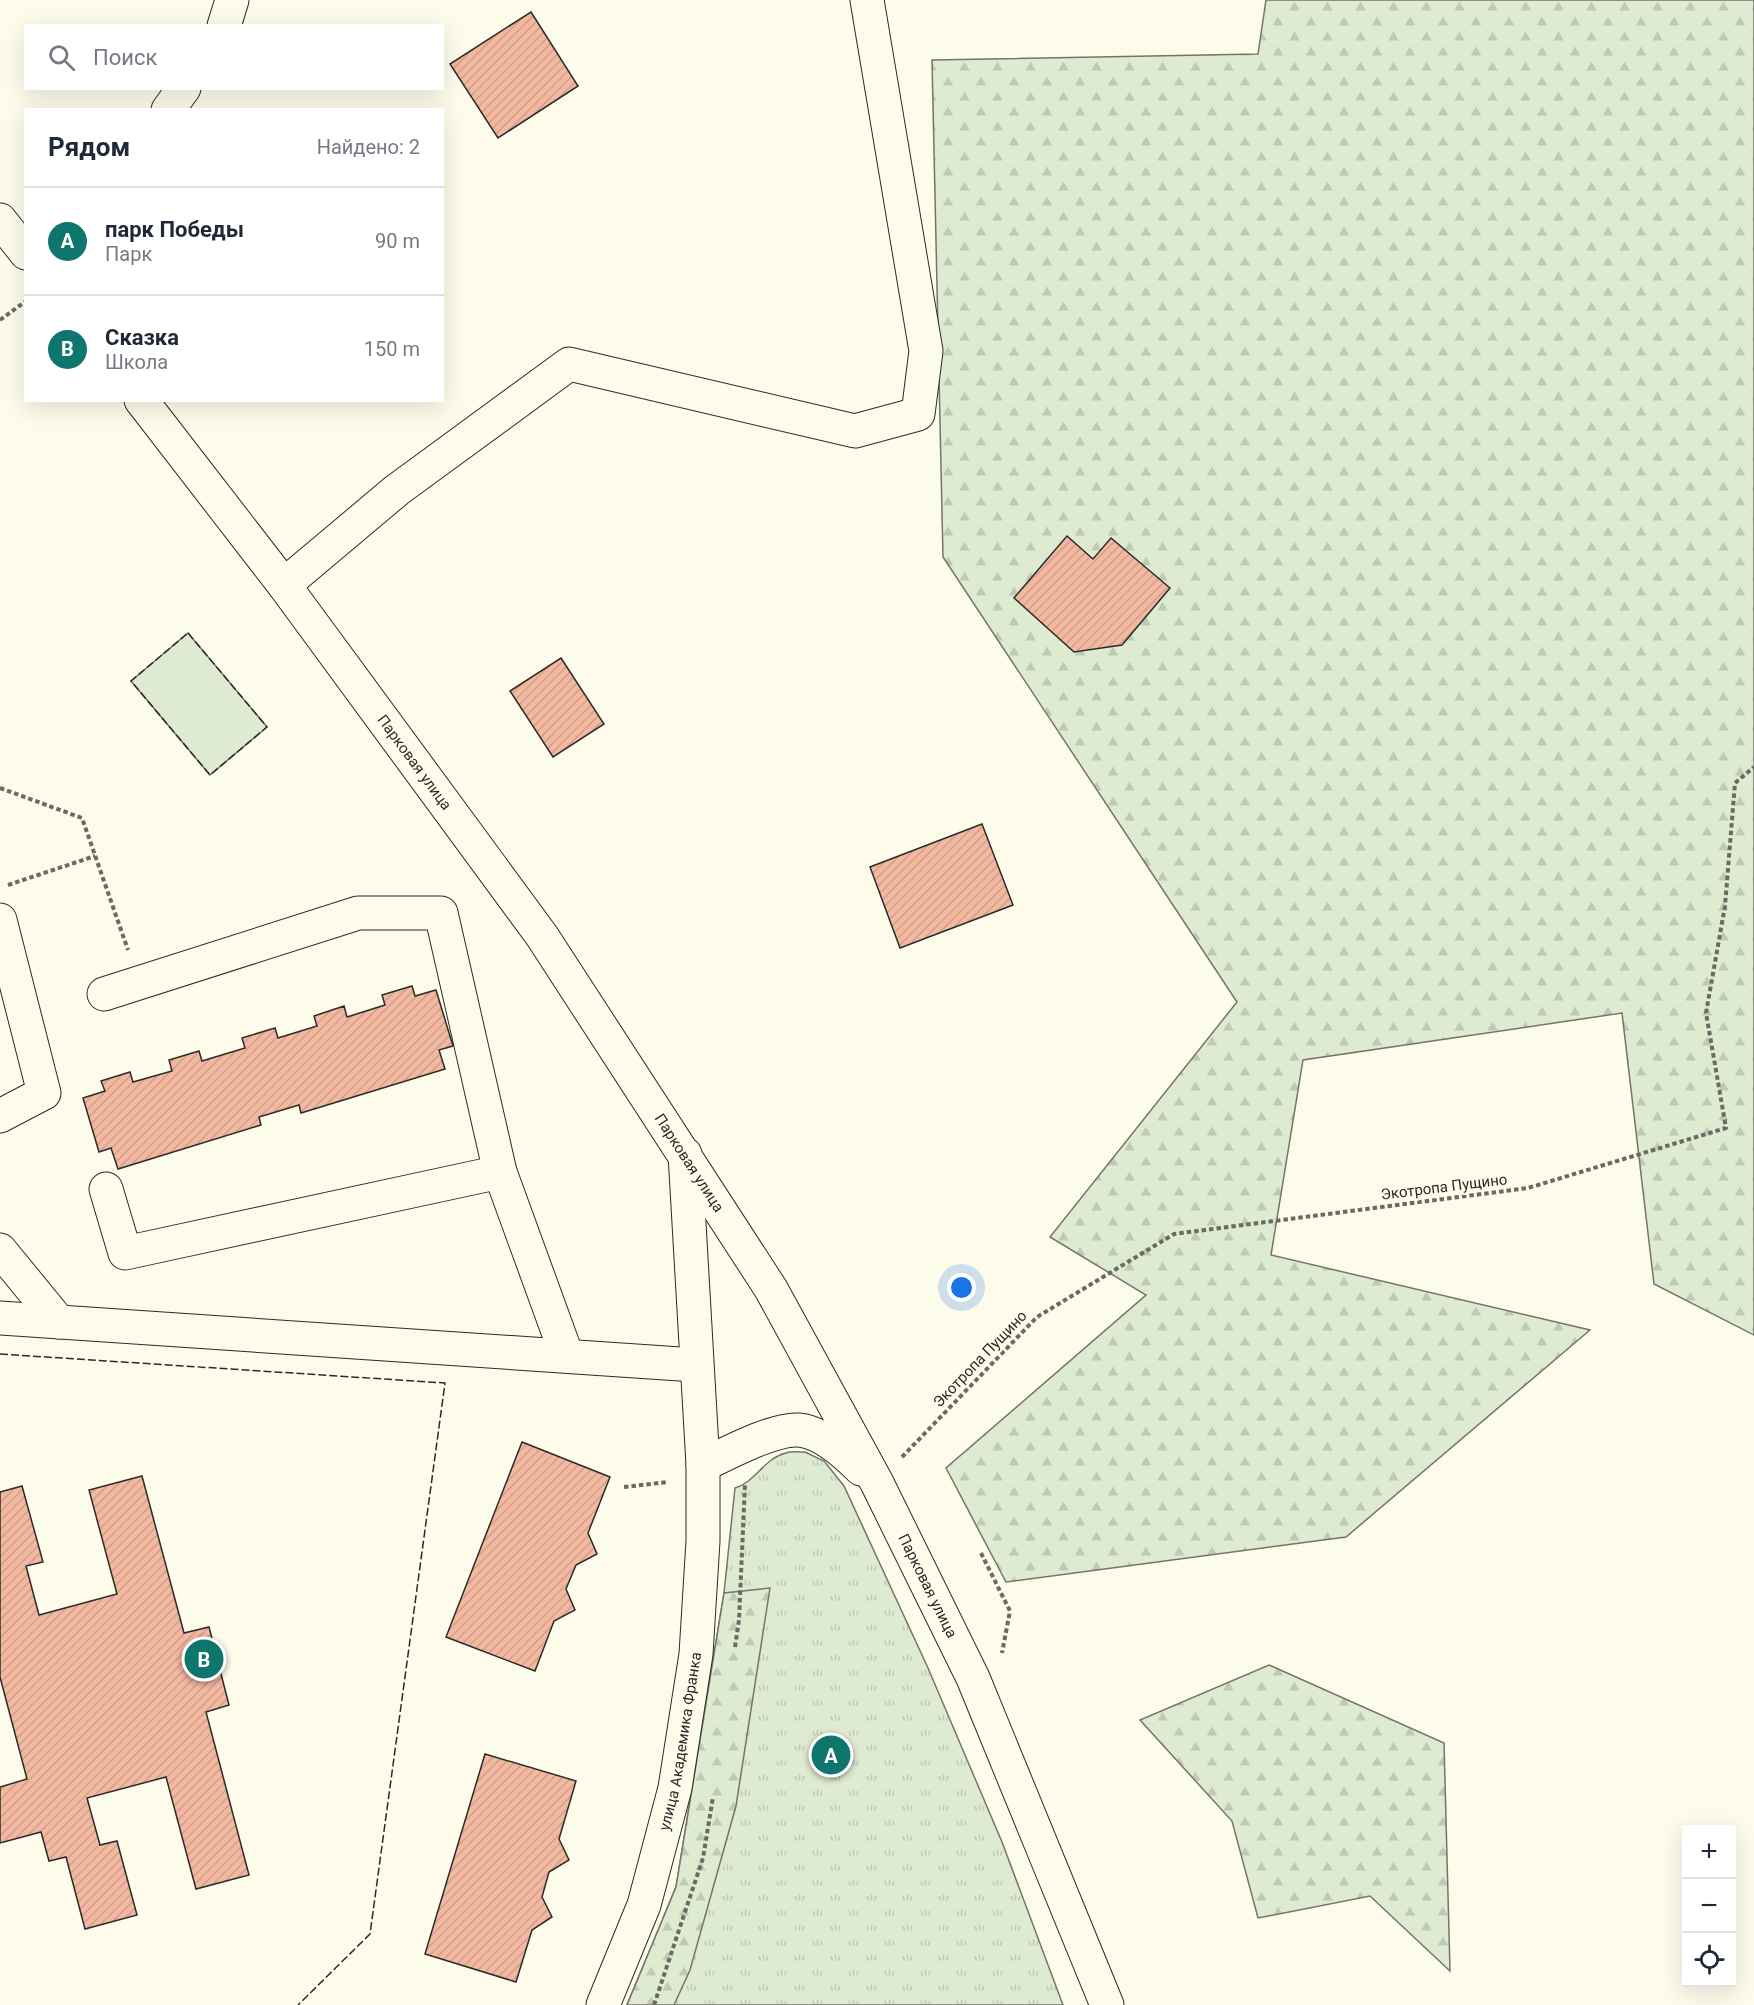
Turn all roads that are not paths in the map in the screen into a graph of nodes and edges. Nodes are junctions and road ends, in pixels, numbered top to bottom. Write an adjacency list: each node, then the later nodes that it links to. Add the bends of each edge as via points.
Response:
1 (232, 0): 3 (street)
2 (867, 0): 9 (street, via 926,351 918,414 855,431 569,364 397,490)
3 (225, 24)
4 (183, 90): 5 (street)
5 (169, 108)
6 (0, 220): 7 (street)
7 (24, 250)
8 (143, 402): 9 (street, Парковая улица)
9 (284, 585): 13 (street, Парковая улица, via 542,936)
10 (0, 920): 12 (street, via 44,1093)
11 (104, 994): 14 (street, via 358,913 441,913)
12 (0, 1116)
13 (685, 1154): 20 (street, улица Академика Франка); 22 (street, Парковая улица, via 771,1289)
14 (500, 1172): 15 (street, via 125,1253); 19 (street)
15 (106, 1189)
16 (0, 1250): 18 (street)
17 (0, 1318): 18 (street)
18 (59, 1322): 19 (street)
19 (567, 1356): 20 (street)
20 (695, 1365): 21 (street, улица Академика Франка)
21 (703, 1466): 22 (street, via 758,1438 799,1430 836,1445); 23 (street, улица Академика Франка, via 704,1541 696,1654 675,1788 644,1905)
22 (876, 1483): 24 (street, Парковая улица, via 973,1678)
23 (603, 2005)
24 (1107, 2005)

